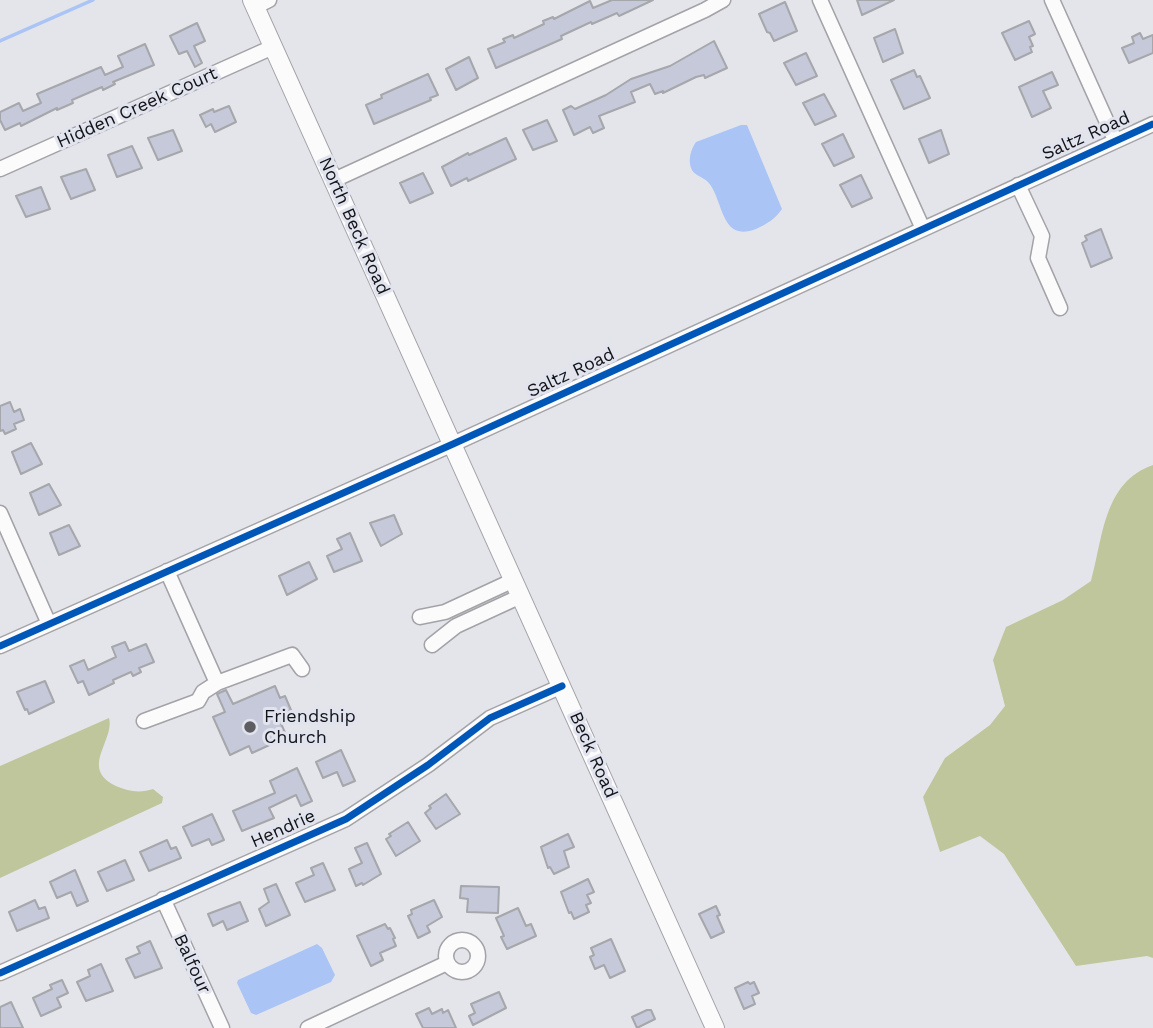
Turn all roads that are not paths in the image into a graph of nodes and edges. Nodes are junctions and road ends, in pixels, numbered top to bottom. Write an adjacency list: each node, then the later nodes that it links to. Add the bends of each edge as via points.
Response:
1 (723, 0): 9 (street)
2 (820, 0): 11 (street)
3 (1052, 0): 7 (street)
4 (259, 2): 5 (main road, North Beck Road)
5 (273, 47): 8 (street, Hidden Creek Court); 9 (main road, North Beck Road)
6 (1153, 124): 7 (street, Saltz Road)
7 (1115, 140): 10 (street, Saltz Road)
8 (0, 169)
9 (334, 180): 13 (main road, North Beck Road)
10 (1018, 185): 11 (street, Saltz Road); 12 (street, via 1042,236 1038,258)
11 (923, 229): 13 (street, Saltz Road)
12 (1060, 308)
13 (453, 444): 15 (street, Saltz Road); 16 (main road, Beck Road)
14 (0, 513): 18 (street)
15 (167, 571): 18 (street, Saltz Road); 22 (street)
16 (517, 588): 17 (street); 19 (street); 23 (main road, Beck Road)
17 (420, 617)
18 (49, 624): 20 (street, Saltz Road)
19 (432, 645)
20 (0, 646)
21 (302, 669): 22 (street, via 292,655)
22 (217, 683): 24 (street, via 198,701)
23 (562, 686): 25 (street, Hendrie, via 490,718 346,819); 30 (main road, Beck Road)
24 (144, 721)
25 (163, 899): 27 (street, Hendrie); 28 (street, Balfour)
26 (447, 963): 29 (street)
27 (0, 973)
28 (222, 1028)
29 (308, 1028)
30 (715, 1028)

